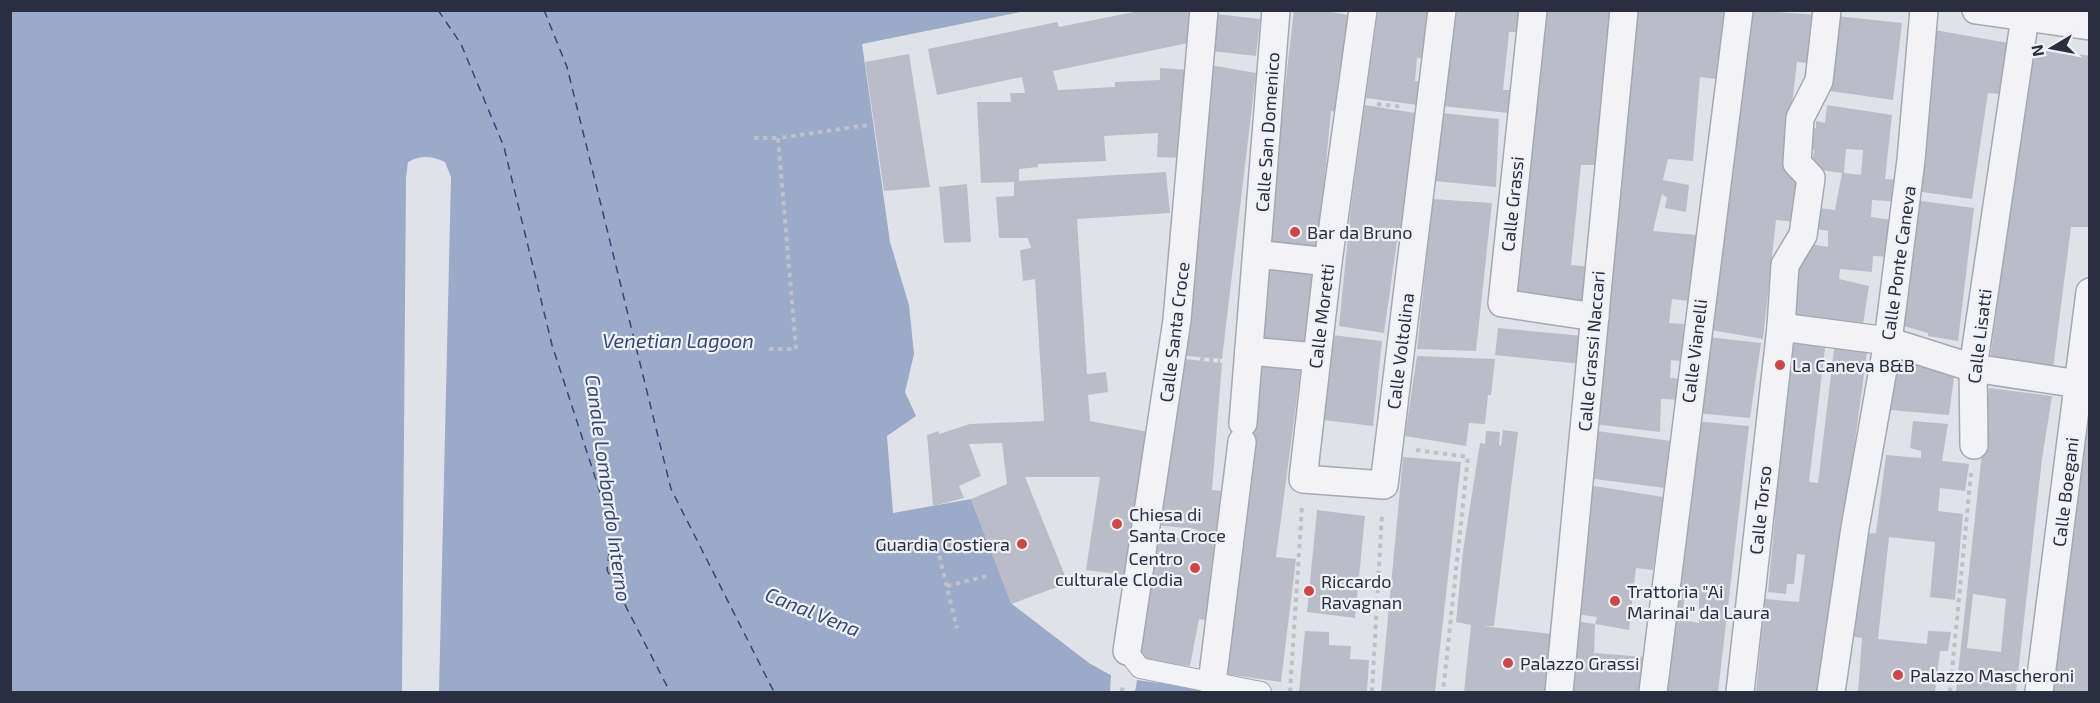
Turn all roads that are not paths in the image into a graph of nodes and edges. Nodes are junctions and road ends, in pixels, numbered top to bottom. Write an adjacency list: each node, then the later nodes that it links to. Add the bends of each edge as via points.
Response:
1 (1204, 10): 25 (street, Calle Santa Croce, via 1173,356)
2 (1276, 10): 13 (street, Calle San Domenico)
3 (1364, 10): 14 (street, Calle Moretti)
4 (1442, 10): 24 (street, Calle Voltolina)
5 (1533, 10): 16 (street, Calle Grassi, via 1502,303)
6 (1624, 10): 16 (street, Calle Grassi Naccari)
7 (1739, 10): 29 (street, Calle Vianelli)
8 (1827, 10): 17 (street, Calle Torso, via 1819,81 1800,118 1797,162 1811,178 1803,235 1785,265)
9 (1924, 10): 18 (street, Calle Ponte Caneva, via 1911,160)
10 (1976, 10): 11 (street)
11 (2025, 17): 12 (street); 21 (street, Calle Lisatti)
12 (2090, 26)
13 (1257, 254): 14 (street); 19 (street, Calle San Domenico)
14 (1328, 262): 20 (street, Calle Moretti)
15 (2090, 292): 22 (street, Calle Boegani)
16 (1595, 316): 28 (street, Calle Grassi Naccari)
17 (1781, 327): 18 (street); 30 (street, Calle Torso)
18 (1888, 340): 21 (street); 31 (street, Calle Ponte Caneva)
19 (1249, 357): 20 (street); 26 (street, Calle San Domenico)
20 (1316, 357): 24 (street, Calle Moretti, via 1303,479)
21 (1973, 368): 22 (street); 23 (street, Calle Lisatti)
22 (2079, 384): 32 (street, Calle Boegani)
23 (1974, 445)
24 (1384, 485)
25 (1127, 651): 26 (street, via 1140,668)
26 (1212, 683): 27 (street)
27 (1261, 693)
28 (1560, 693)
29 (1653, 693)
30 (1740, 693)
31 (1831, 693)
32 (2039, 693)

